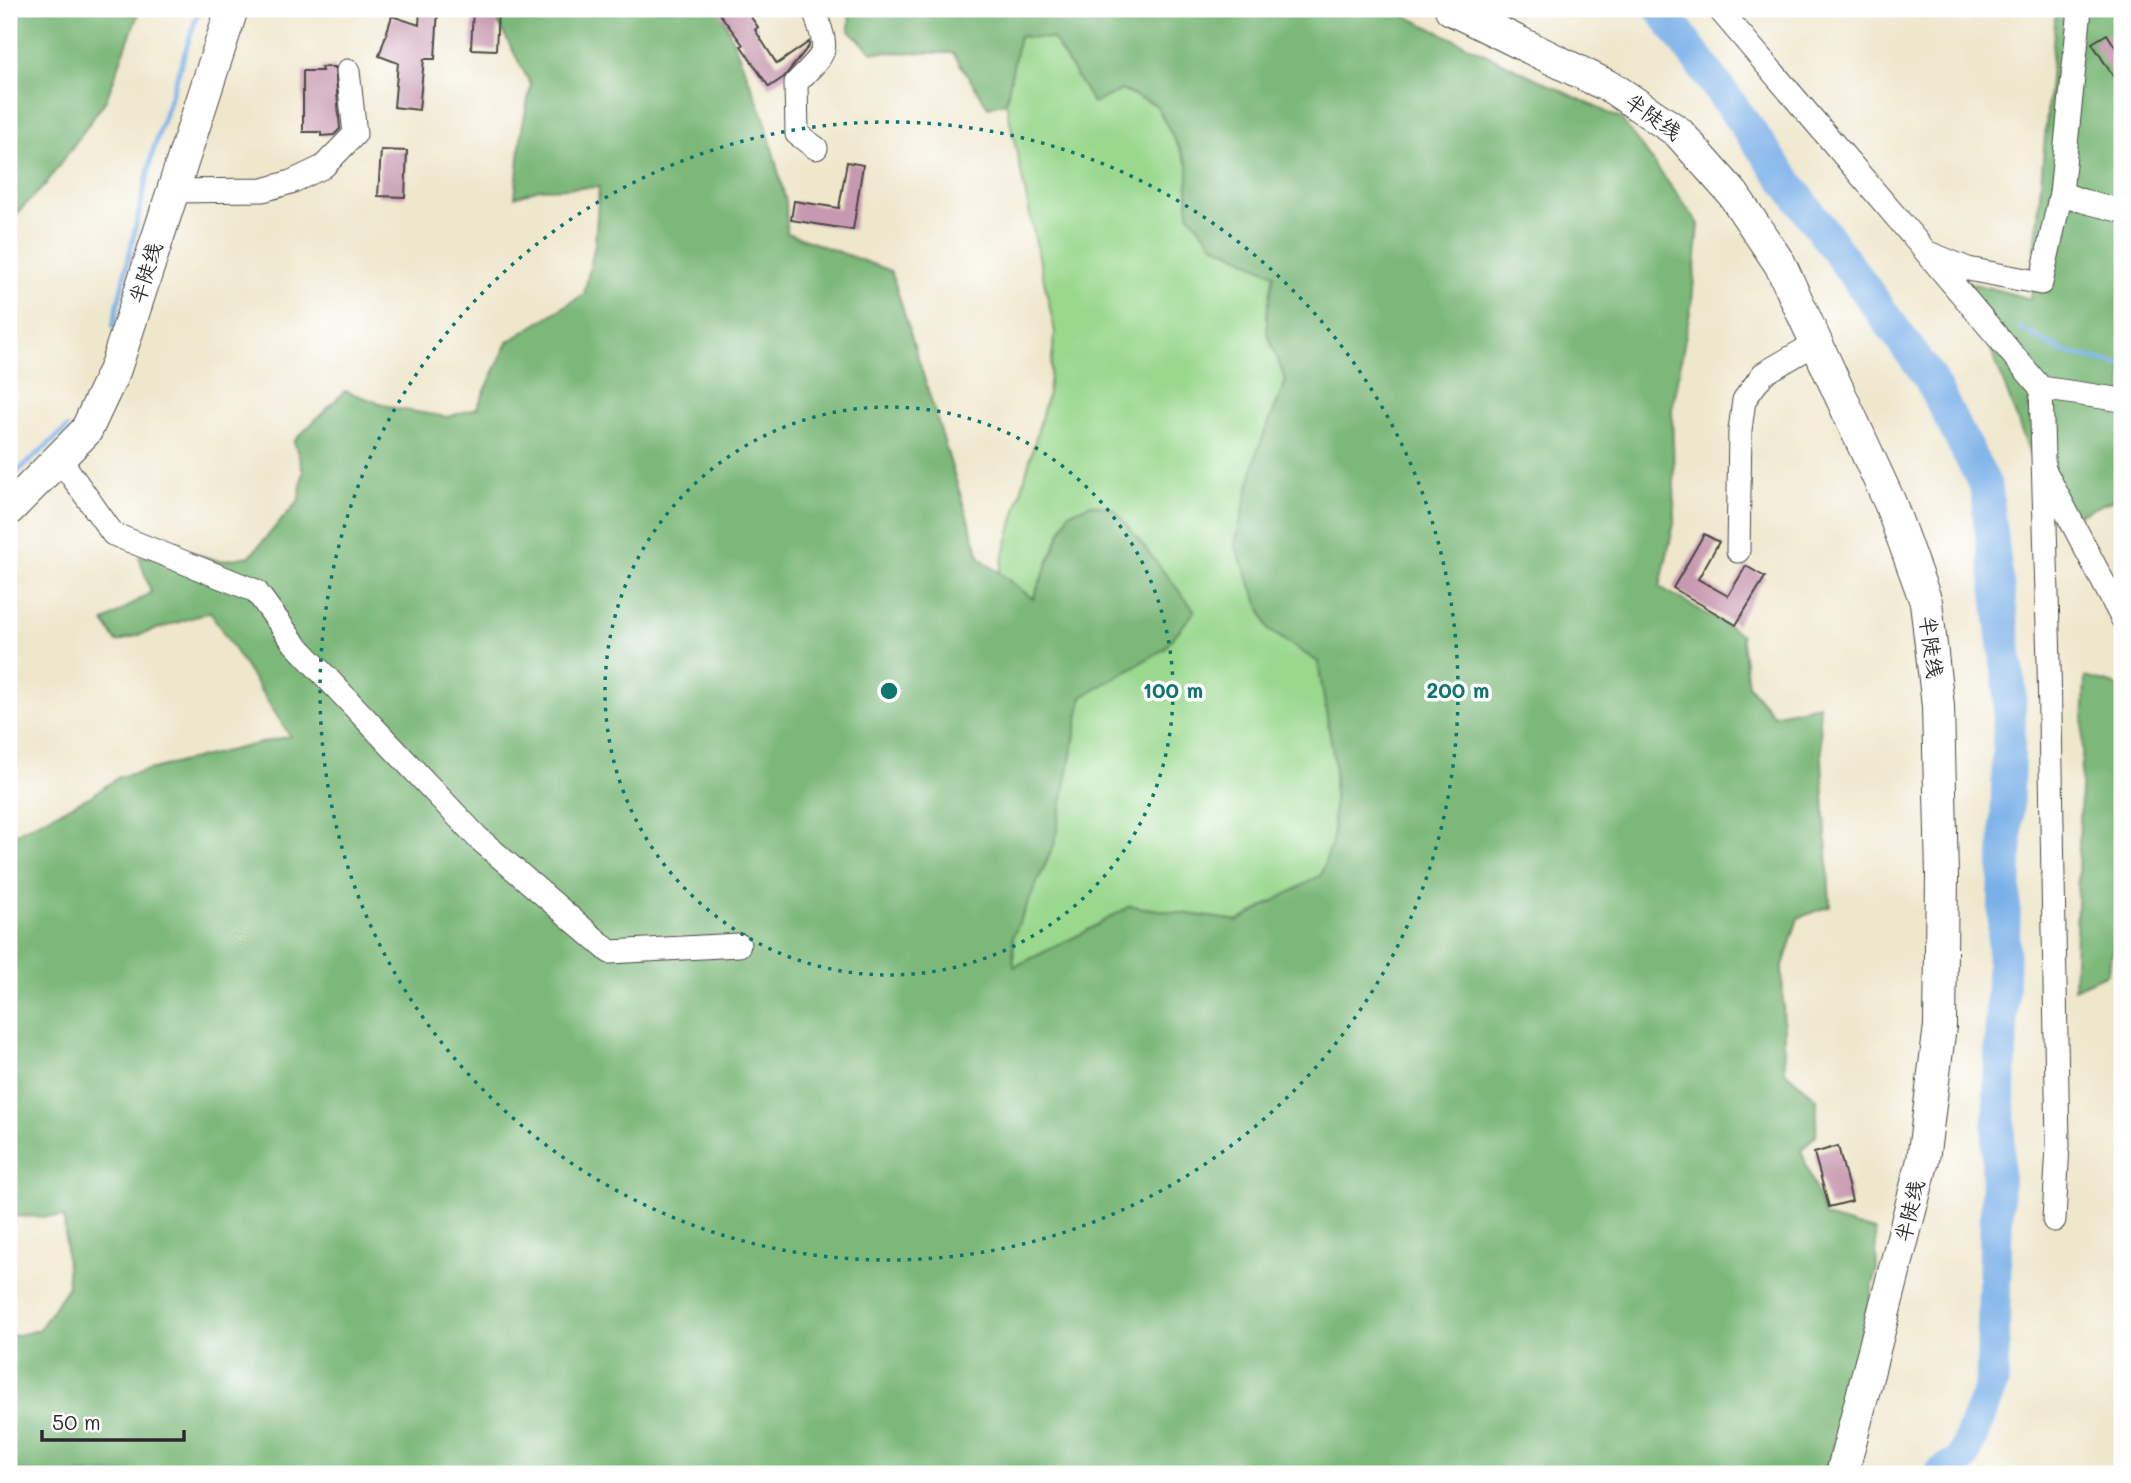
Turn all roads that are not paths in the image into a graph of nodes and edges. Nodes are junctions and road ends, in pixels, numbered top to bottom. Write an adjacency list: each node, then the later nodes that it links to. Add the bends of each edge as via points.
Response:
1 (232, 9): 8 (street, 半陡线)
2 (814, 9): 7 (street, via 826,44 822,55 796,83 797,134)
3 (1451, 9): 12 (street, 半陡线, via 1614,89 1678,132 1733,194 1780,264)
4 (1719, 9): 11 (street)
5 (2080, 9): 9 (street)
6 (348, 71): 8 (street, via 355,134 323,167 263,190)
7 (816, 148)
8 (173, 191): 15 (street, 半陡线, via 115,369 86,431)
9 (2061, 193): 10 (street); 11 (street, via 2041,283 1968,269)
10 (2122, 211)
11 (1926, 252): 13 (street)
12 (1816, 342): 18 (street, via 1763,374 1744,400); 22 (street, 半陡线, via 1890,503 1926,603 1938,706 1942,876 1940,1026 1923,1160)
13 (2041, 388): 14 (street); 16 (street)
14 (2122, 400)
15 (60, 458): 17 (street, 半陡线); 20 (street, via 113,534 256,591 294,643 478,838 610,952)
16 (2043, 467): 19 (street); 21 (street, via 2058,1132)
17 (9, 509)
18 (1738, 551)
19 (2122, 618)
20 (738, 945)
21 (2054, 1220)
22 (1842, 1474)

